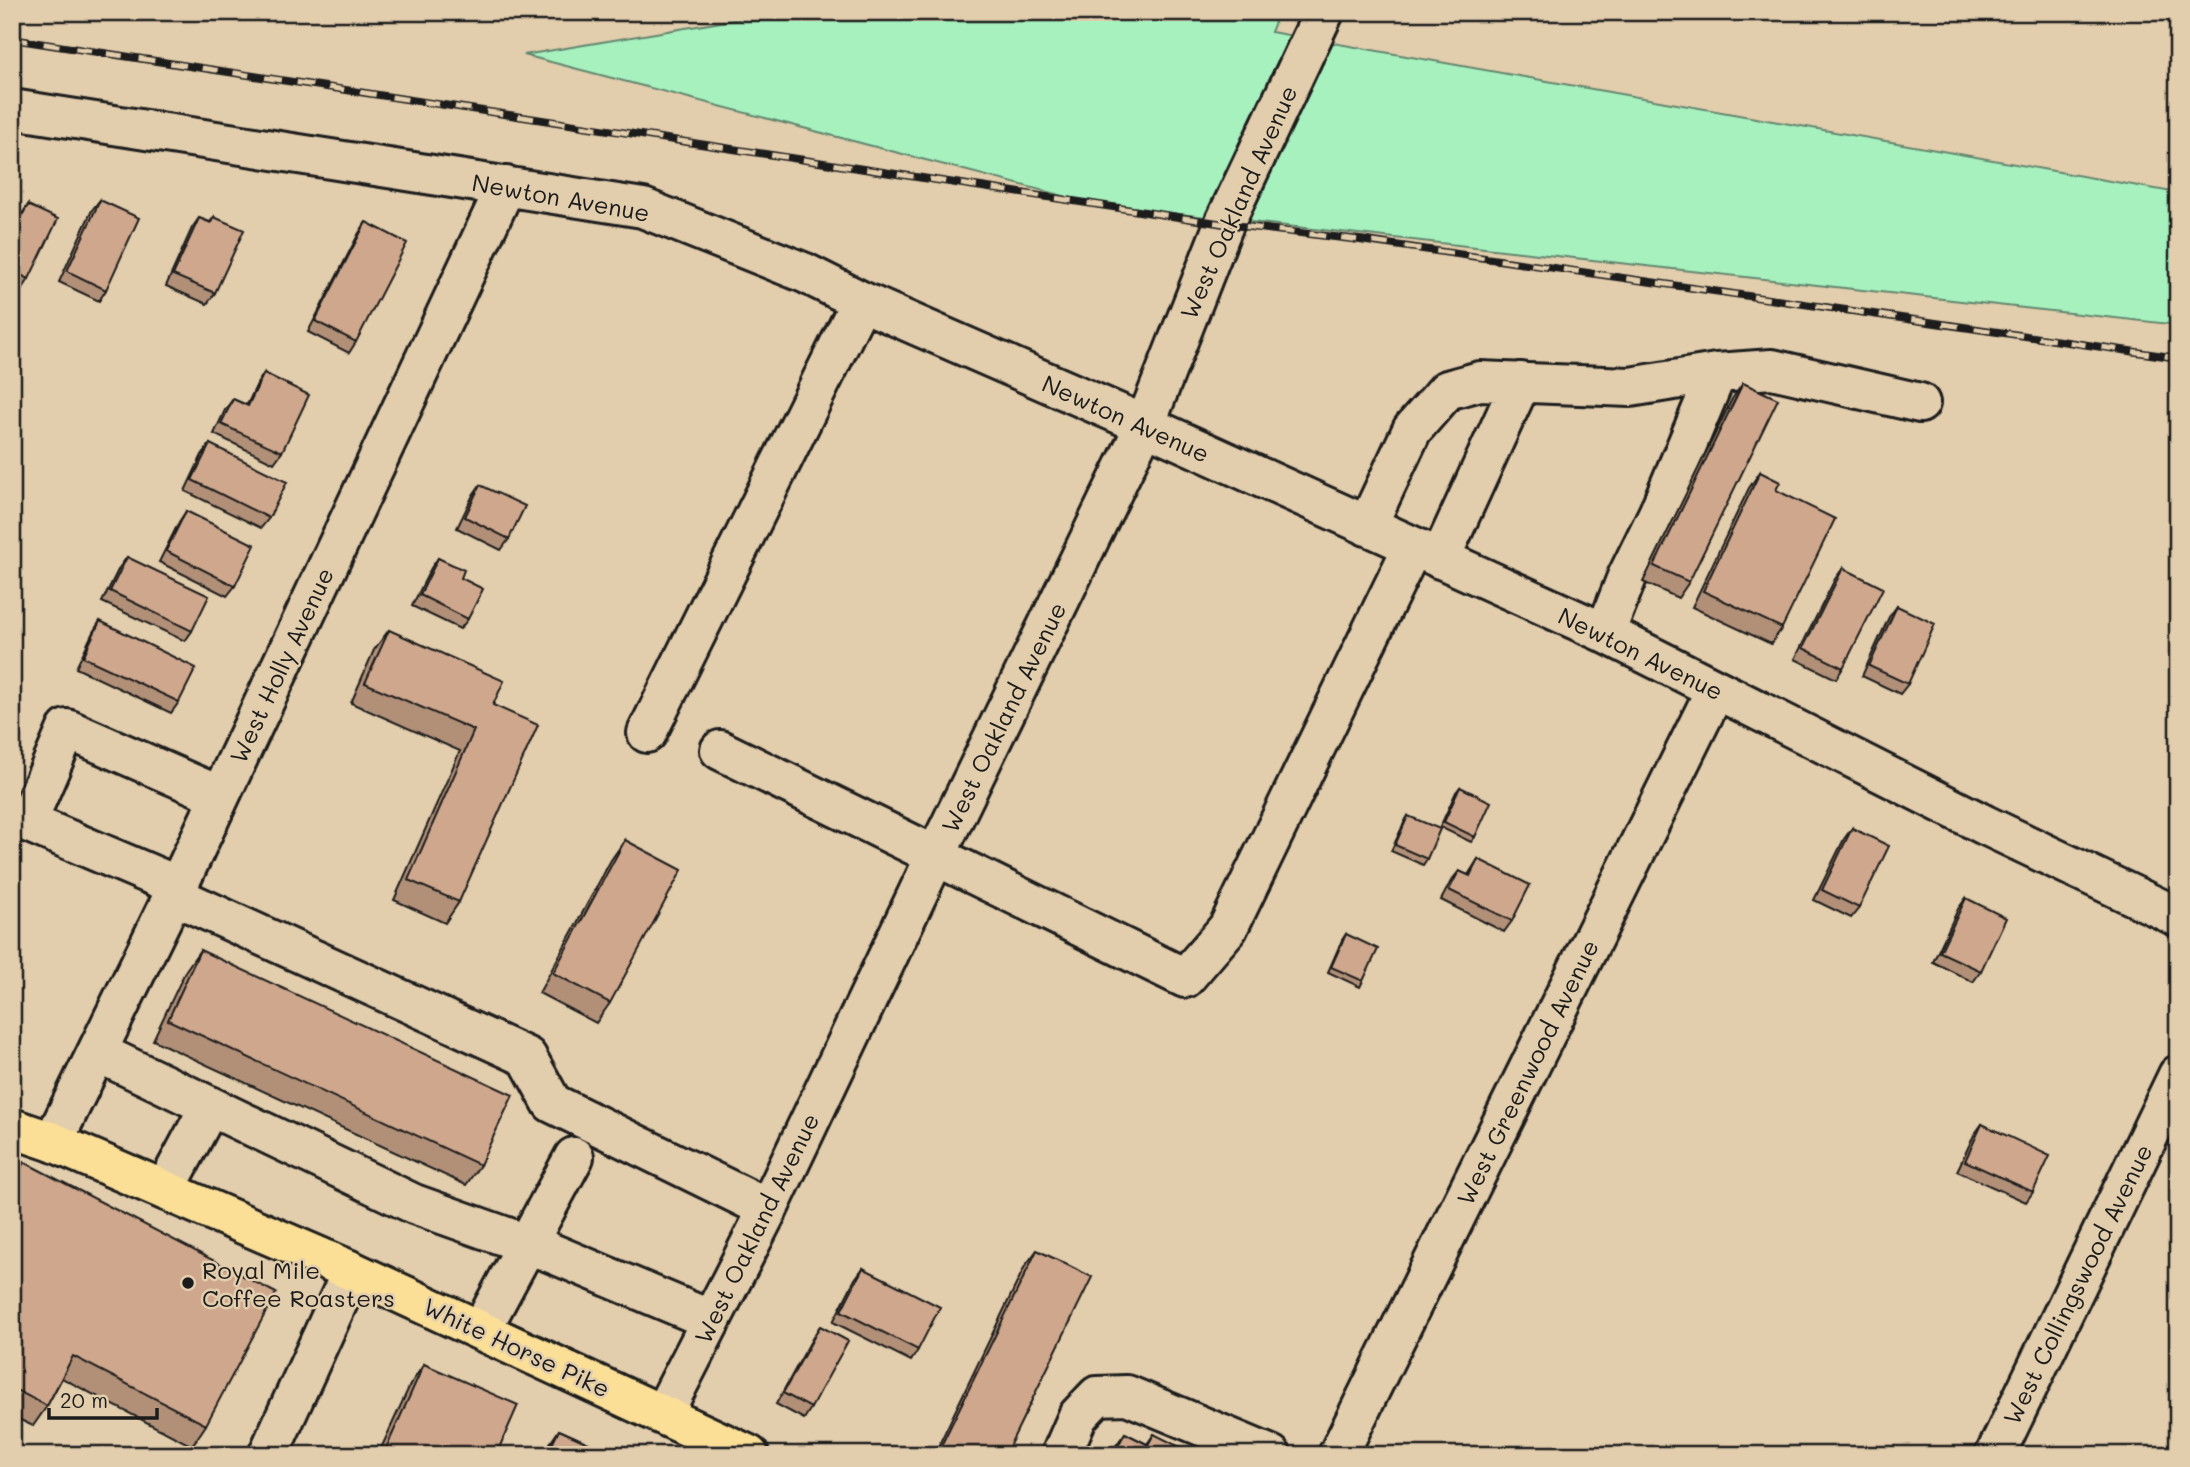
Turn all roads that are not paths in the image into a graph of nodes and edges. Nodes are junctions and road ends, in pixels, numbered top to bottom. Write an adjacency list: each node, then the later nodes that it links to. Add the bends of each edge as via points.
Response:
1 (1324, 12): 8 (street, West Oakland Avenue, via 1224,224)
2 (12, 109): 3 (street, Newton Avenue)
3 (506, 186): 4 (street, Newton Avenue, via 643,208 805,273); 15 (street, West Holly Avenue)
4 (861, 301): 8 (street, Newton Avenue); 13 (street)
5 (1717, 373): 6 (street, via 1630,387); 7 (street, via 1772,369); 11 (street)
6 (1521, 382): 9 (street, via 1479,381 1447,390 1412,430); 10 (street)
7 (1920, 403)
8 (1145, 425): 9 (street, Newton Avenue); 16 (street, West Oakland Avenue)
9 (1367, 526): 10 (street, Newton Avenue)
10 (1426, 553): 11 (street, Newton Avenue); 16 (street, via 1228,928 1185,978)
11 (1605, 634): 12 (street, Newton Avenue)
12 (1716, 689): 18 (street, Newton Avenue); 36 (street, West Greenwood Avenue)
13 (647, 733)
14 (720, 750): 16 (street)
15 (220, 796): 17 (street, West Holly Avenue); 17 (street, via 68,729 27,822)
16 (936, 855): 26 (street, West Oakland Avenue)
17 (176, 890): 19 (street, West Holly Avenue); 26 (street, via 527,1056 552,1103)
18 (2178, 917)
19 (97, 1052): 21 (street); 23 (street, West Holly Avenue)
20 (2178, 1075): 37 (street, West Collingswood Avenue)
21 (210, 1107): 25 (street); 27 (street, via 414,1204)
22 (12, 1128): 23 (highway, White Horse Pike)
23 (53, 1142): 25 (highway, White Horse Pike)
24 (574, 1157): 27 (street)
25 (165, 1190): 28 (highway, White Horse Pike)
26 (768, 1209): 29 (street, West Oakland Avenue)
27 (526, 1244): 29 (street); 30 (street)
28 (352, 1271): 30 (highway, White Horse Pike); 34 (street)
29 (711, 1320): 31 (street, West Oakland Avenue)
30 (481, 1330): 31 (highway, White Horse Pike)
31 (663, 1414): 33 (highway, White Horse Pike)
32 (1251, 1451): 35 (street, via 1127,1395 1097,1396 1078,1416)
33 (742, 1453)
34 (268, 1455)
35 (1061, 1455)
36 (1338, 1455)
37 (1994, 1455)

